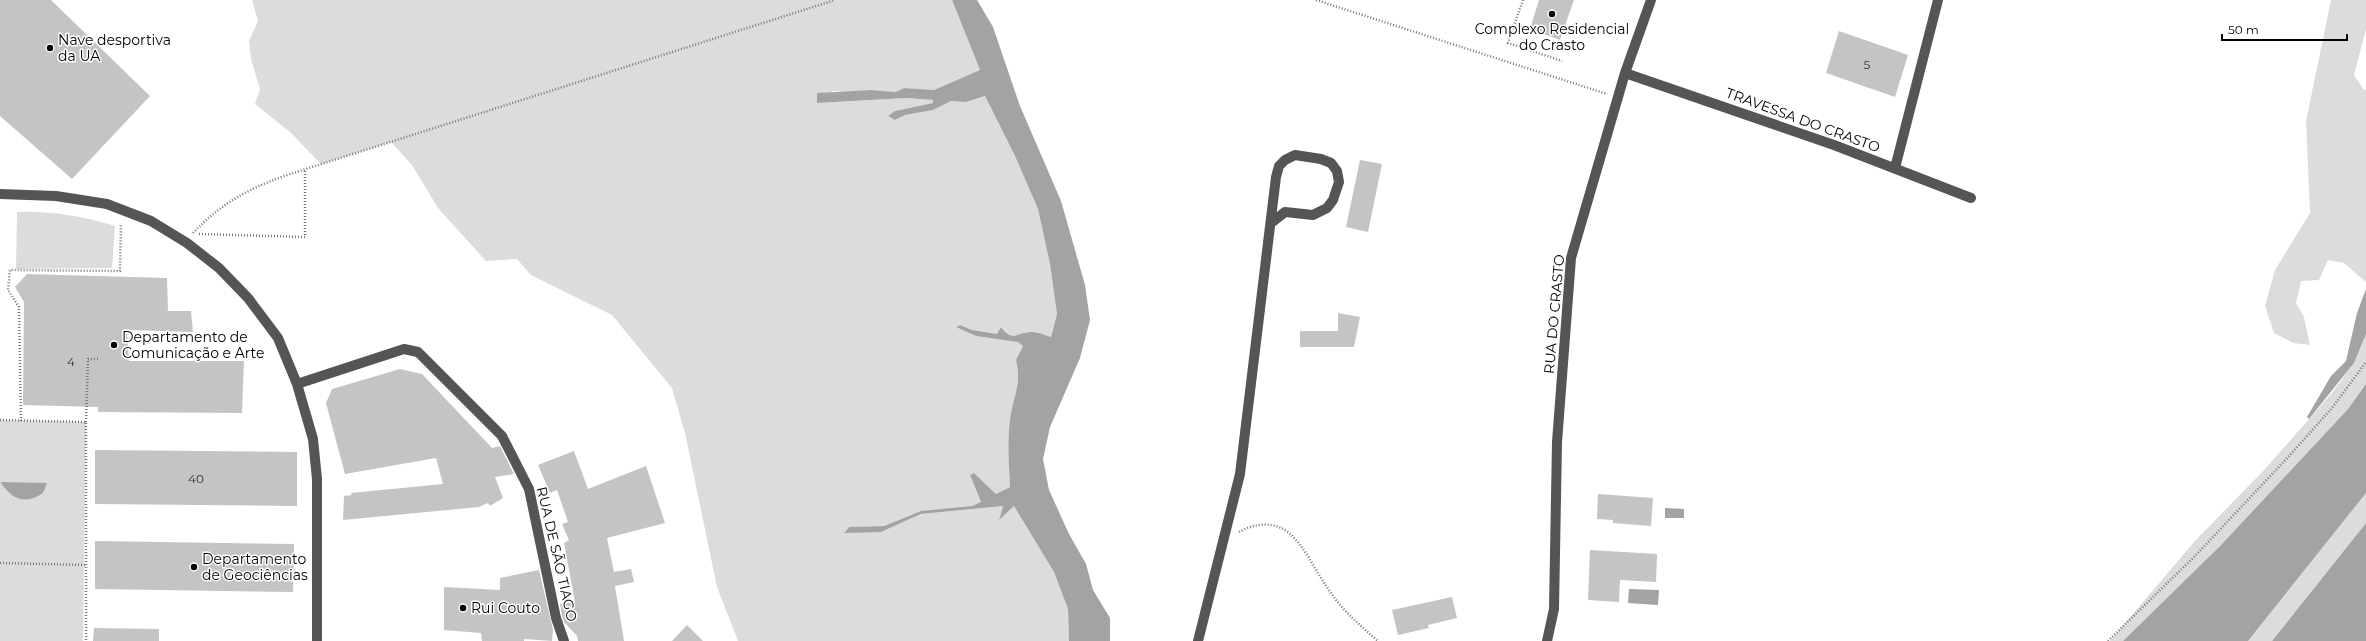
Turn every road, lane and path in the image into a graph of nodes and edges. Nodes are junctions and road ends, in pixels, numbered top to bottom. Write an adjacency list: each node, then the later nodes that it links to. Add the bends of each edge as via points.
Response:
1 (835, 0): 10 (path)
2 (1316, 0): 8 (path)
3 (1523, 0): 6 (path, via 1508,43)
4 (1651, 0): 7 (street, RUA DO CRASTO)
5 (1938, 0): 9 (street)
6 (1562, 61)
7 (1625, 73): 8 (street, RUA DO CRASTO); 9 (street, TRAVESSA DO CRASTO, via 1834,144)
8 (1618, 97): 31 (street, RUA DO CRASTO, via 1571,258 1557,442 1554,609)
9 (1895, 168): 12 (street, TRAVESSA DO CRASTO)
10 (305, 169): 15 (path, via 247,190 211,215); 15 (path, via 305,237)
11 (0, 194): 13 (street, via 56,196 107,204)
12 (1971, 198)
13 (121, 209): 16 (street, via 151,221); 21 (path, via 120,271 10,270 8,290 19,307)
14 (1270, 223): 14 (street, via 1276,177 1279,166 1285,160 1295,155 1321,159 1331,164 1337,171 1339,182 1333,200 1327,208 1313,215 1285,212); 23 (street, via 1240,474)
15 (192, 234): 16 (path)
16 (187, 243): 19 (street, via 219,268 248,298 278,338)
17 (100, 359): 22 (path, via 88,359)
18 (2366, 362): 32 (path, via 2332,408 2290,454 2195,556)
19 (297, 384): 27 (street, via 313,439 318,480); 28 (street, RUA DE SÃO TIAGO, via 404,349 418,352 502,436 529,489 556,618)
20 (0, 420): 21 (path)
21 (21, 421): 22 (path)
22 (86, 422): 25 (path)
23 (1223, 541): 29 (street); 30 (path, via 1254,525 1277,526 1289,533 1331,594 1354,621)
24 (0, 563): 25 (path)
25 (87, 564): 26 (path)
26 (86, 641)
27 (318, 641)
28 (564, 641)
29 (1198, 641)
30 (1378, 641)
31 (1547, 641)
32 (2108, 641)

